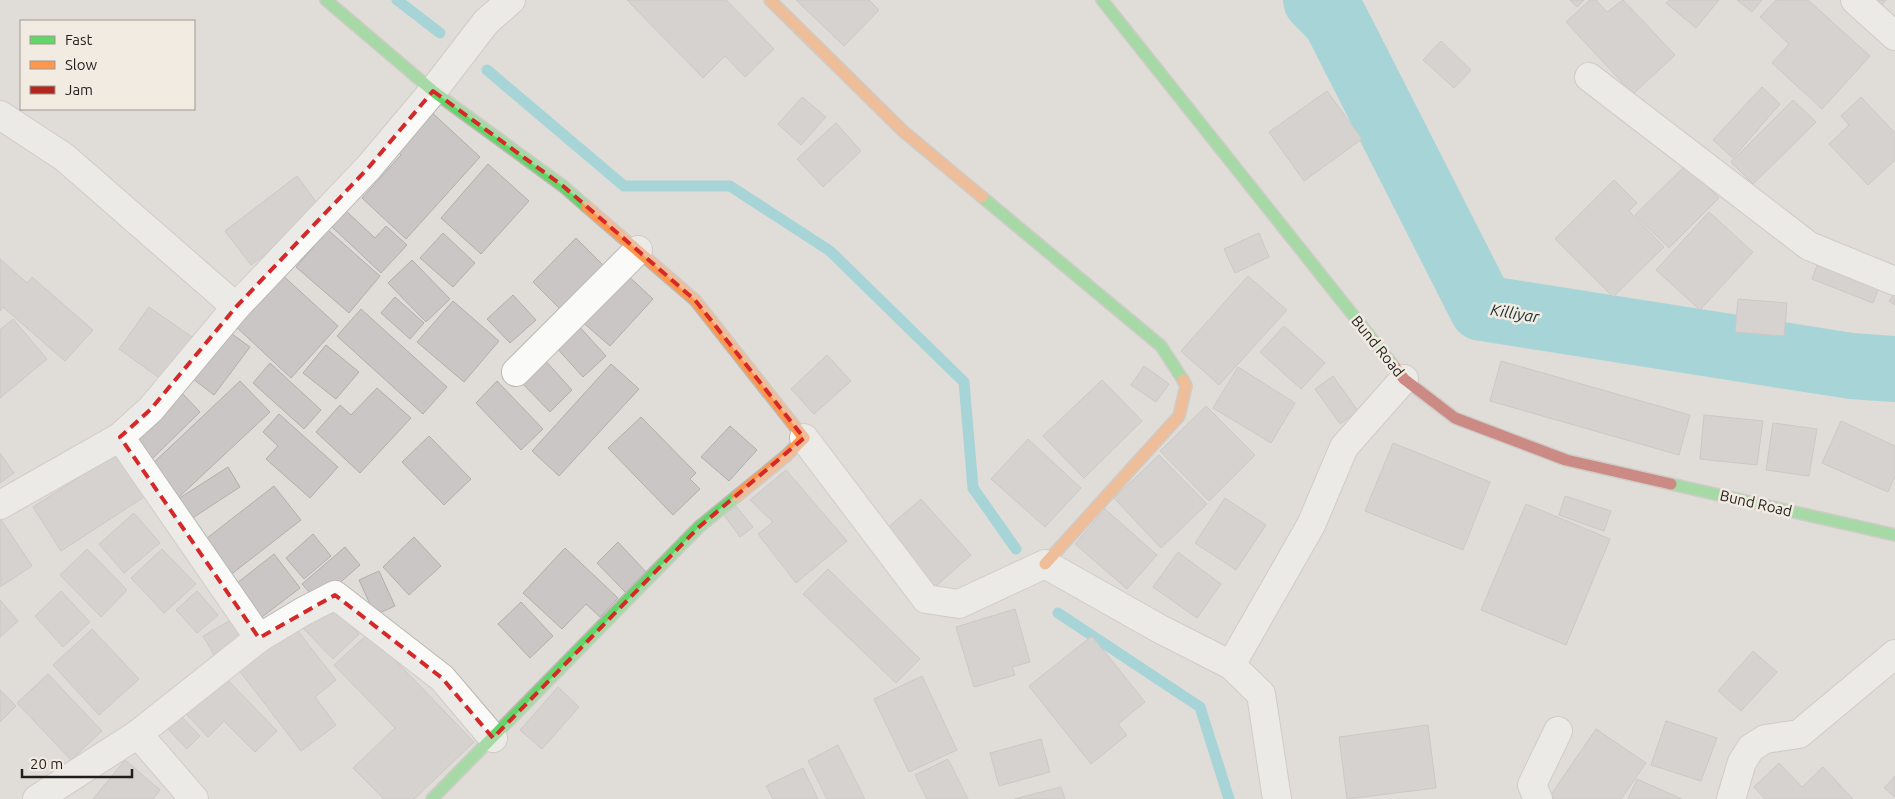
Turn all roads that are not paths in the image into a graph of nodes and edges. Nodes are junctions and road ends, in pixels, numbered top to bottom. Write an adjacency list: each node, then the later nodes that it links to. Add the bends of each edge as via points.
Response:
1 (326, 0): 8 (street)
2 (511, 0): 8 (street, via 486,22)
3 (770, 0): 19 (street, via 903,131 1160,346 1186,386 1180,416)
4 (1102, 0): 14 (street, Bund Road)
5 (1855, 0): 6 (street)
6 (1895, 36)
7 (1589, 77): 11 (street, via 1808,246)
8 (433, 91): 10 (street, via 563,186); 12 (street, via 369,167)
9 (0, 115): 12 (street, via 64,157)
10 (638, 250): 13 (street); 16 (street, via 695,300)
11 (1895, 281)
12 (236, 307): 15 (street, via 151,409)
13 (516, 372)
14 (1404, 379): 18 (street, Bund Road, via 1455,418 1566,460); 22 (street, via 1344,447 1311,525)
15 (120, 436): 17 (street); 20 (street)
16 (804, 438): 19 (street, via 926,599 959,604); 25 (street, via 699,527)
17 (0, 505)
18 (1895, 535)
19 (1045, 564): 22 (street)
20 (259, 638): 24 (street); 25 (street, via 335,595 442,678)
21 (1895, 654): 31 (street, via 1799,734 1765,739 1751,748 1742,762)
22 (1231, 665): 29 (street, via 1261,694)
23 (1558, 731): 30 (street, via 1532,785)
24 (138, 734): 26 (street); 27 (street)
25 (493, 738): 28 (street)
26 (37, 799)
27 (194, 799)
28 (432, 799)
29 (1277, 799)
30 (1538, 799)
31 (1731, 799)

